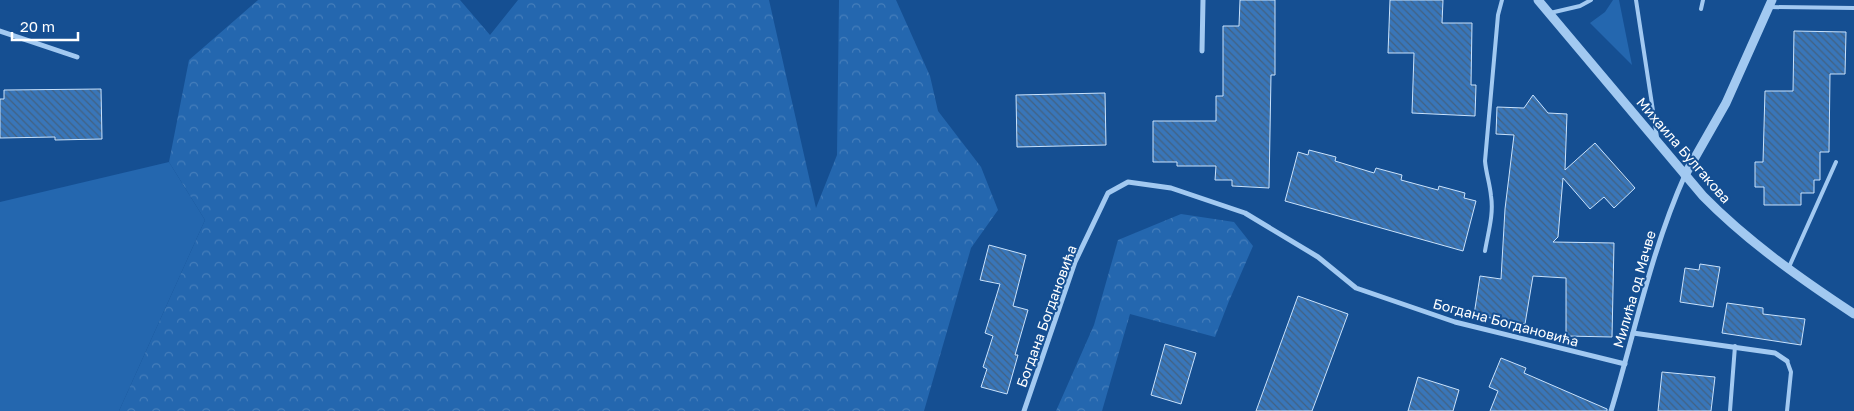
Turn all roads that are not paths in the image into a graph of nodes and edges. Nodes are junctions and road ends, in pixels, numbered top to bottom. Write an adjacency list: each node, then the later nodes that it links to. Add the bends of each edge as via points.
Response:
1 (1203, 0): 12 (street)
2 (1502, 0): 17 (lane, via 1498,14 1485,161 1492,211)
3 (1538, 0): 10 (street, Михаила Булгакова)
4 (1591, 0): 10 (lane)
5 (1636, 0): 14 (lane)
6 (1703, 0): 9 (lane)
7 (1770, 3): 8 (lane); 16 (street, via 1726,102)
8 (1854, 8)
9 (1701, 9)
10 (1550, 13): 14 (street, Михаила Булгакова)
11 (0, 31): 13 (street)
12 (1202, 51)
13 (77, 58)
14 (1657, 139): 16 (street, Михаила Булгакова)
15 (1836, 162): 18 (lane)
16 (1685, 175): 18 (street, Михаила Булгакова, via 1724,217); 20 (street, Милића од Мачве, via 1663,229)
17 (1485, 251)
18 (1789, 268): 19 (street, Михаила Булгакова)
19 (1854, 314)
20 (1633, 334): 21 (street); 23 (street, Милића од Мачве)
21 (1735, 346): 22 (street, via 1775,353); 26 (lane)
22 (1787, 360): 27 (lane, via 1790,372)
23 (1625, 364): 24 (street, Богдана Богдановића, via 1455,322 1356,288 1318,257 1245,213 1171,188 1128,182 1108,193 1074,262); 25 (street, Милића од Мачве)
24 (1024, 411)
25 (1611, 411)
26 (1730, 411)
27 (1787, 411)

